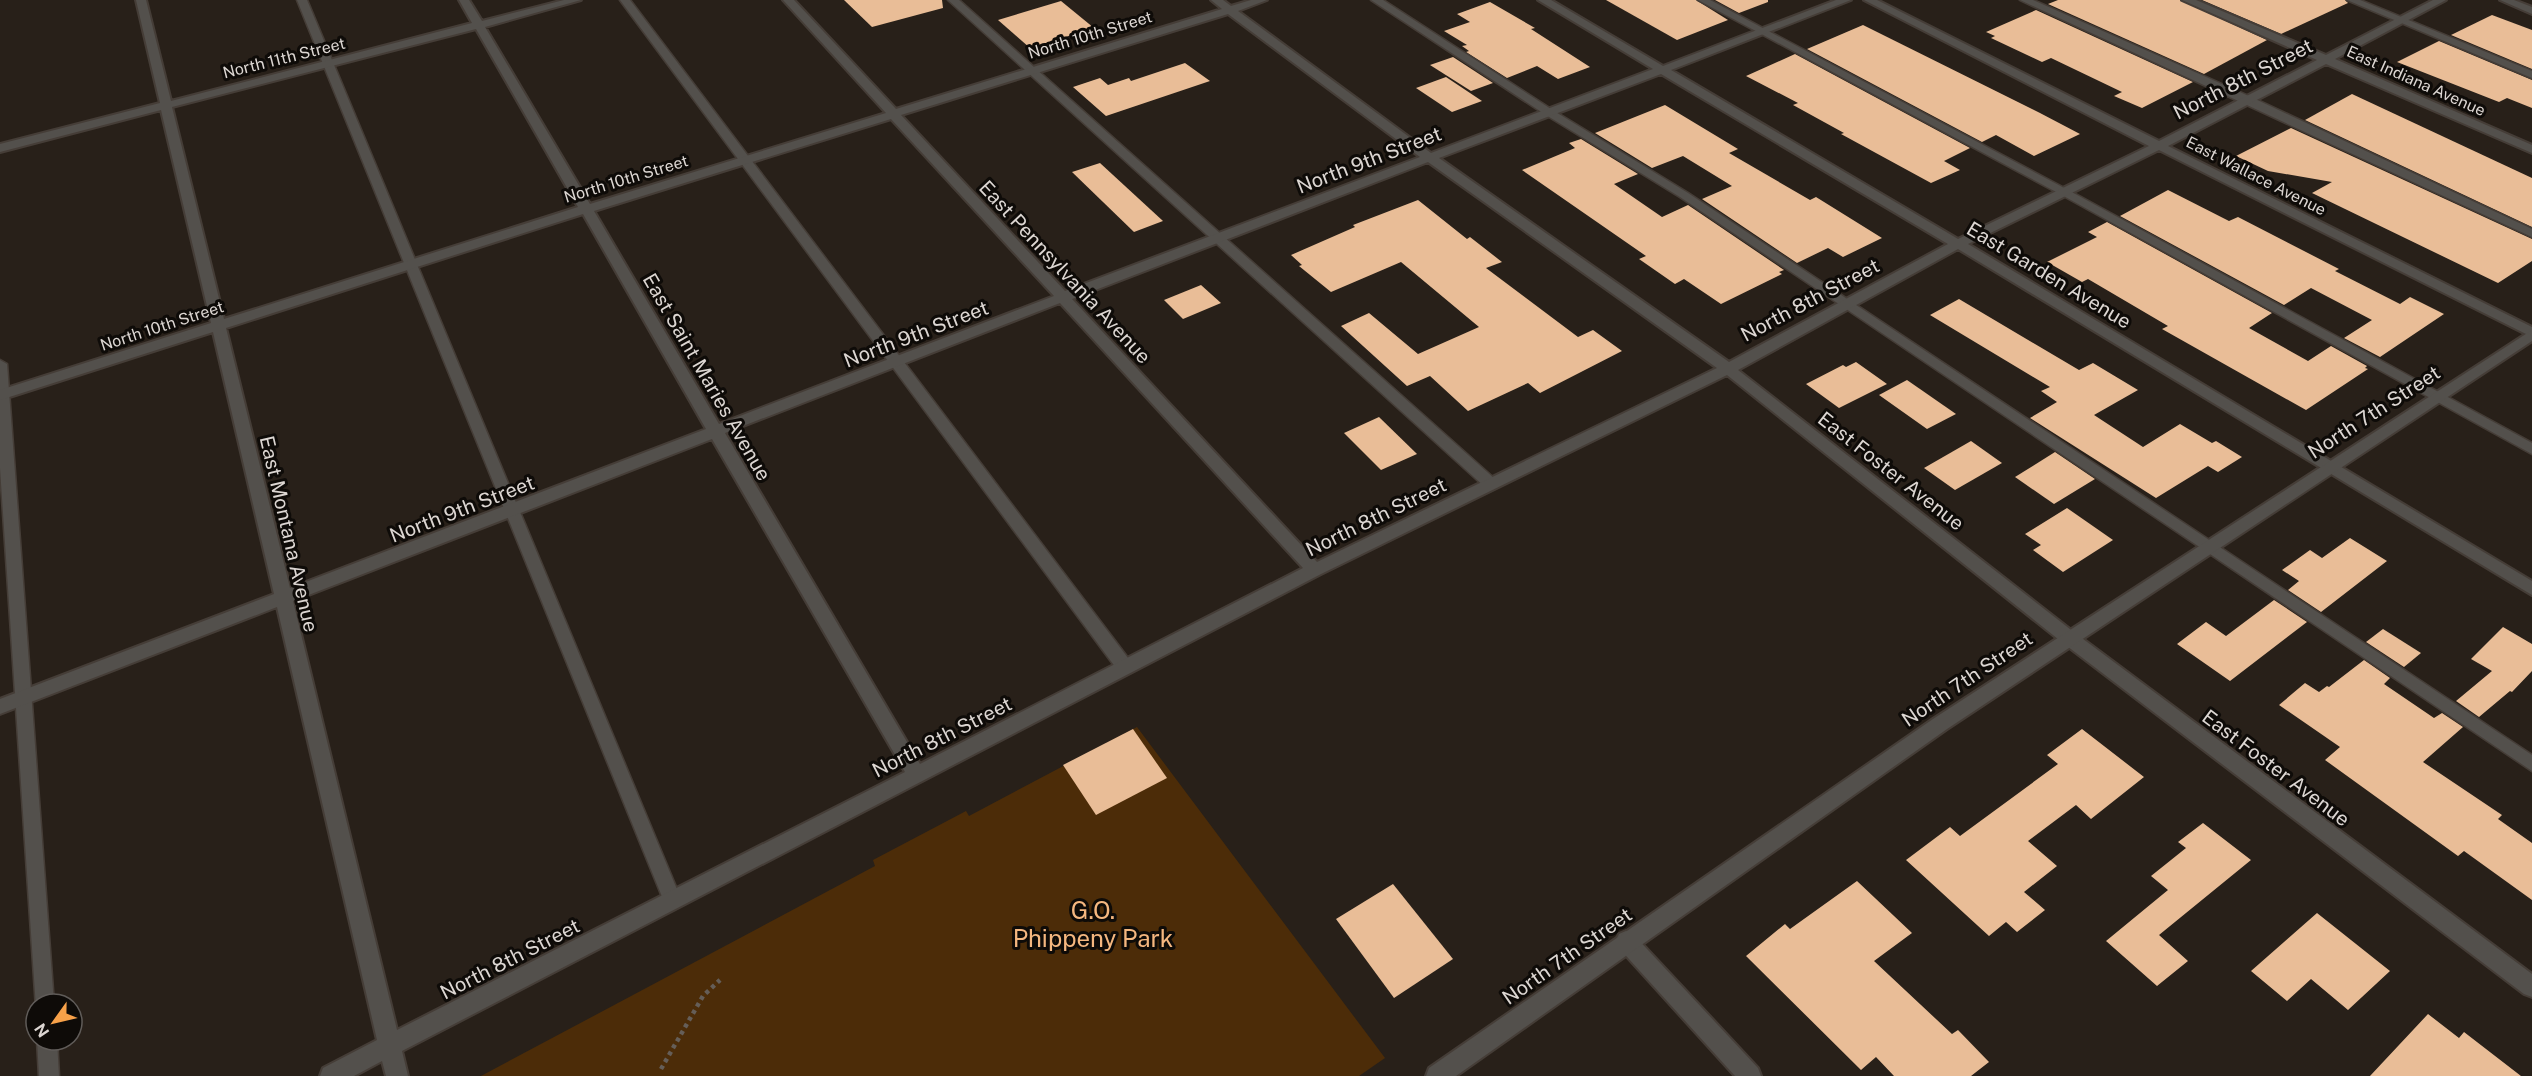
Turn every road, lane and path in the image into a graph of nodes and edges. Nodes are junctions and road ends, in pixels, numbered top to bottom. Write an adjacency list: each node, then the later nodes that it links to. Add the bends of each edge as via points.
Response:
1 (141, 0): 31 (street, East Montana Avenue)
2 (302, 0): 26 (lane)
3 (464, 0): 23 (street, East Saint Maries Avenue)
4 (576, 0): 23 (street, North 11th Street)
5 (625, 0): 38 (lane)
6 (788, 0): 32 (street, East Pennsylvania Avenue)
7 (953, 0): 27 (lane)
8 (1216, 0): 20 (street, East Foster Avenue)
9 (1262, 0): 20 (street, North 10th Street)
10 (1376, 0): 33 (lane)
11 (1543, 0): 28 (street, East Garden Avenue)
12 (1703, 0): 24 (lane)
13 (1846, 0): 24 (street, North 9th Street)
14 (1869, 0): 34 (street, East Wallace Avenue)
15 (2025, 0): 30 (lane)
16 (2187, 0): 25 (street, East Indiana Avenue)
17 (2352, 0): 22 (lane)
18 (2441, 0): 22 (street, North 8th Street)
19 (2505, 0): 21 (street)
20 (1230, 10): 27 (street, North 10th Street); 37 (street, East Foster Avenue)
21 (2532, 11)
22 (2400, 21): 25 (street, North 8th Street); 29 (lane)
23 (480, 24): 26 (street, North 11th Street); 40 (street, East Saint Maries Avenue)
24 (1763, 32): 28 (street, North 9th Street); 39 (lane)
25 (2327, 60): 30 (street, North 8th Street); 36 (street, East Indiana Avenue)
26 (328, 63): 31 (street, North 11th Street); 44 (lane)
27 (1032, 70): 32 (street, North 10th Street); 42 (lane)
28 (1663, 71): 33 (street, North 9th Street); 43 (street, East Garden Avenue)
29 (2532, 75)
30 (2247, 99): 34 (street, North 8th Street); 41 (lane)
31 (166, 105): 35 (street, North 11th Street); 47 (street, East Montana Avenue)
32 (892, 113): 38 (street, North 10th Street); 45 (street, East Pennsylvania Avenue)
33 (1550, 113): 37 (street, North 9th Street); 46 (lane, via 1684,195)
34 (2160, 145): 39 (street, North 8th Street); 48 (street, East Wallace Avenue)
35 (0, 148)
36 (2532, 149)
37 (1430, 158): 42 (street, North 9th Street); 51 (street, East Foster Avenue)
38 (744, 160): 40 (street, North 10th Street); 49 (lane)
39 (2064, 192): 43 (street, North 8th Street); 53 (lane)
40 (586, 209): 44 (street, North 10th Street); 54 (street, East Saint Maries Avenue)
41 (2532, 233)
42 (1217, 238): 45 (street, North 9th Street); 57 (lane)
43 (1958, 244): 46 (street, North 8th Street); 56 (street, East Garden Avenue)
44 (412, 264): 47 (street, North 10th Street); 58 (lane)
45 (1064, 299): 49 (street, North 9th Street); 60 (street, East Pennsylvania Avenue)
46 (1847, 304): 51 (street, North 8th Street); 59 (lane)
47 (219, 325): 52 (street, North 10th Street); 62 (street, East Montana Avenue)
48 (2532, 334): 53 (street, North 7th Street)
49 (897, 363): 54 (street, North 9th Street); 64 (lane)
50 (0, 364): 52 (lane)
51 (1728, 369): 57 (street, North 8th Street); 63 (street, East Foster Avenue)
52 (1, 394): 65 (lane)
53 (2438, 398): 55 (lane); 56 (street, North 7th Street)
54 (714, 432): 58 (street, North 9th Street); 68 (street, East Saint Maries Avenue)
55 (2532, 449)
56 (2331, 466): 59 (street, North 7th Street); 61 (street, East Garden Avenue)
57 (1491, 484): 60 (street, North 8th Street)
58 (511, 511): 62 (street, North 9th Street); 69 (lane)
59 (2211, 548): 63 (street, North 7th Street); 67 (lane)
60 (1315, 570): 64 (street, North 8th Street)
61 (2532, 589)
62 (282, 601): 65 (street, North 9th Street); 74 (street, East Montana Avenue)
63 (2069, 638): 70 (street, North 7th Street); 72 (street, East Foster Avenue)
64 (1125, 667): 68 (street, North 8th Street)
65 (23, 699): 66 (street, North 9th Street); 73 (lane)
66 (0, 707)
67 (2532, 764)
68 (916, 774): 69 (street, North 8th Street)
69 (672, 899): 74 (street, North 8th Street)
70 (1626, 941): 80 (street, North 7th Street); 81 (street)
71 (720, 980): 76 (path, via 703,996)
72 (2532, 987)
73 (43, 992)
74 (390, 1046): 78 (street, North 8th Street); 79 (street, East Montana Avenue)
75 (47, 1052): 77 (lane)
76 (661, 1069)
77 (49, 1076)
78 (331, 1076)
79 (398, 1076)
80 (1437, 1076)
81 (1750, 1076)

